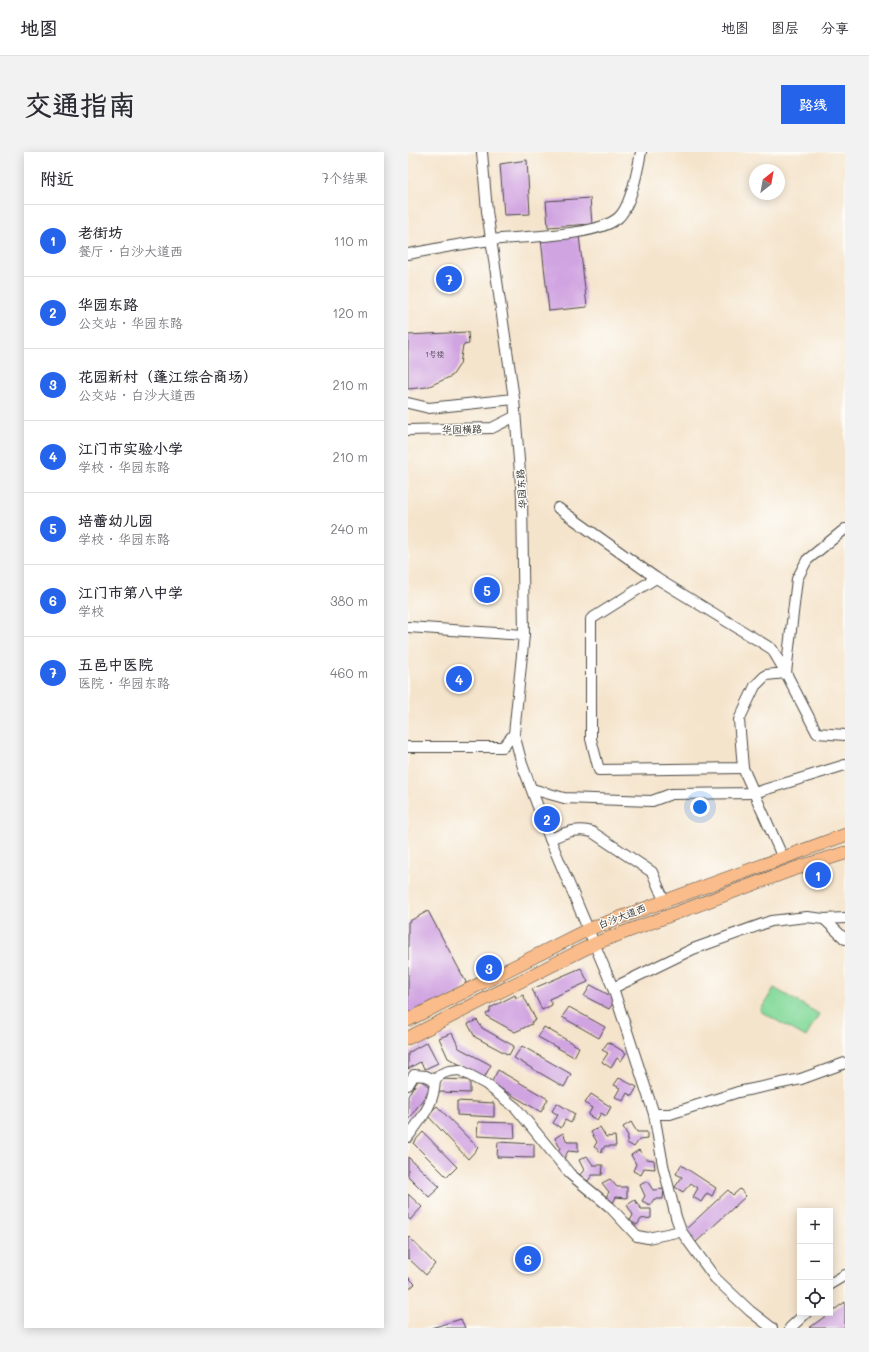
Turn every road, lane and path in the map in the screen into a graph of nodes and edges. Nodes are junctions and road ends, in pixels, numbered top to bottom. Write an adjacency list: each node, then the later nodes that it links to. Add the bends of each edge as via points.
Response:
1 (482, 152): 3 (street, 华园东路)
2 (641, 152): 3 (street, via 626,206 619,217 593,229)
3 (492, 240): 4 (street); 5 (street, 华园东路)
4 (408, 254)
5 (514, 400): 6 (street, via 429,408); 7 (street, 华园东路)
6 (408, 403)
7 (514, 417): 8 (street, 华园横路, via 492,428); 13 (street, 华园东路, via 522,497)
8 (408, 430)
9 (558, 508): 11 (street)
10 (845, 529): 14 (street, via 807,560 797,579)
11 (656, 578): 14 (street, via 772,649); 19 (street, via 591,619 591,739 599,770)
12 (408, 627): 13 (street)
13 (524, 635): 15 (street, 华园东路)
14 (786, 672): 16 (street, via 816,733); 19 (street, via 766,675 755,686 739,720)
15 (514, 734): 17 (street, via 503,747); 20 (street, 华园东路)
16 (845, 734)
17 (408, 747)
18 (845, 765): 21 (street)
19 (743, 768): 21 (street)
20 (532, 789): 21 (street, via 564,798 652,801 671,794); 23 (street, 华园东路)
21 (754, 793): 25 (street)
22 (845, 835): 25 (main road, 白沙大道西)
23 (550, 839): 26 (street, via 576,830 592,832 652,872); 29 (street, 华园东路)
24 (845, 853): 31 (main road, 白沙大道西, via 794,869)
25 (784, 858): 26 (main road, 白沙大道西)
26 (664, 900): 29 (main road, 白沙大道西)
27 (845, 918): 28 (street)
28 (824, 919): 30 (street); 32 (street, via 807,917 771,921 693,949)
29 (589, 929): 31 (street, 华园东路); 33 (main road, 白沙大道西)
30 (845, 939)
31 (596, 944): 32 (street, 华园东路); 34 (main road, 白沙大道西)
32 (613, 988): 38 (street, 华园东路)
33 (408, 1020)
34 (408, 1038)
35 (845, 1063): 38 (street, via 801,1079 738,1092 670,1114)
36 (435, 1080): 37 (street, via 414,1075); 39 (street, via 431,1104); 40 (street, via 449,1071 460,1070 486,1084 516,1108 570,1174 596,1194 638,1236 648,1238)
37 (408, 1085)
38 (654, 1114): 40 (street, 华园东路, via 663,1164)
39 (408, 1137)
40 (681, 1231): 44 (street, 华园东路, via 715,1278)
41 (845, 1275): 42 (street)
42 (833, 1282)
43 (803, 1316): 45 (street)
44 (772, 1328)
45 (790, 1328)

